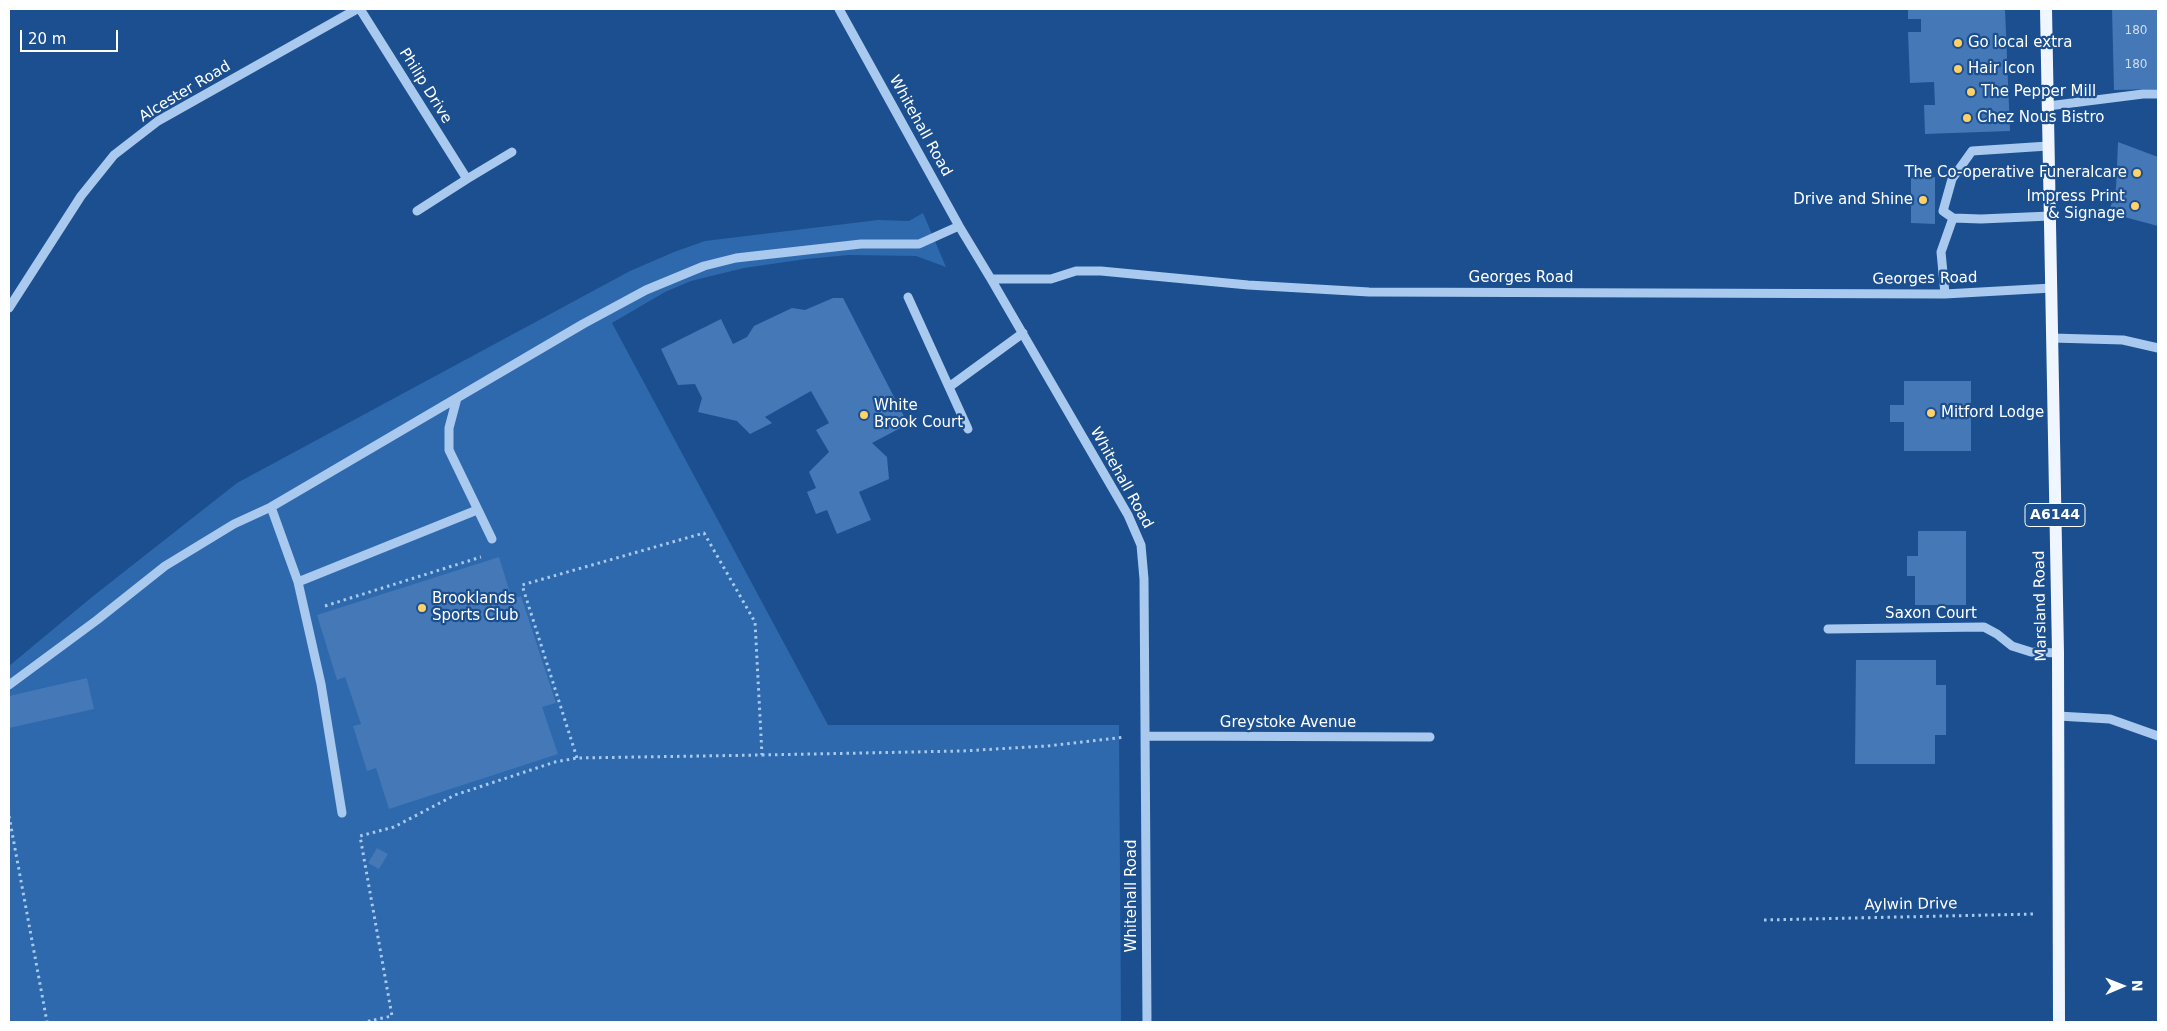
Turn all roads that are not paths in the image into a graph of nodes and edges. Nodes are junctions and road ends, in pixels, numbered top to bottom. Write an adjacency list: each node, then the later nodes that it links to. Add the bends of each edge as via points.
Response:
1 (358, 9): 8 (street, Philip Drive); 15 (street, Alcester Road, via 158,122 114,156 81,196)
2 (839, 9): 12 (street, Whitehall Road)
3 (2046, 9): 5 (main road, Marsland Road / A6144)
4 (2158, 94): 5 (street)
5 (2048, 106): 6 (main road, Marsland Road / A6144)
6 (2048, 146): 10 (main road, Marsland Road / A6144); 11 (street, via 1972,151 1952,179 1943,210)
7 (512, 152): 8 (street)
8 (467, 179): 9 (street)
9 (417, 211)
10 (2050, 216): 11 (street); 14 (main road, Marsland Road / A6144)
11 (1953, 218): 16 (street, via 1941,252)
12 (959, 226): 13 (street, Whitehall Road); 23 (street, via 920,244 861,244 736,258 704,266 646,290)
13 (992, 279): 16 (street, Georges Road, via 1052,279 1076,271 1369,292); 19 (street, Whitehall Road)
14 (2052, 288): 16 (street, Georges Road); 20 (main road, Marsland Road / A6144)
15 (13, 293): 18 (street, Alcester Road)
16 (1945, 294)
17 (908, 297): 22 (street)
18 (9, 308)
19 (1024, 333): 22 (street); 33 (street, Whitehall Road, via 1128,515 1141,545)
20 (2052, 338): 21 (street, via 2103,338); 30 (main road, Marsland Road / A6144)
21 (2158, 348)
22 (949, 387): 24 (street)
23 (457, 398): 25 (street); 26 (street, via 449,428 449,450)
24 (968, 429)
25 (272, 507): 28 (street); 31 (street, via 234,524 165,566)
26 (477, 510): 27 (street); 28 (street)
27 (492, 539)
28 (298, 582): 36 (street, via 321,684)
29 (1828, 629): 30 (street, Saxon Court, via 1984,627 2012,646 2031,652)
30 (2058, 653): 32 (main road, Marsland Road / A6144)
31 (9, 685)
32 (2058, 716): 34 (street, via 2110,719); 38 (main road, Marsland Road / A6144)
33 (1146, 736): 35 (street, Greystoke Avenue); 37 (street, Whitehall Road)
34 (2158, 736)
35 (1430, 737)
36 (342, 813)
37 (1147, 1022)
38 (2059, 1022)

